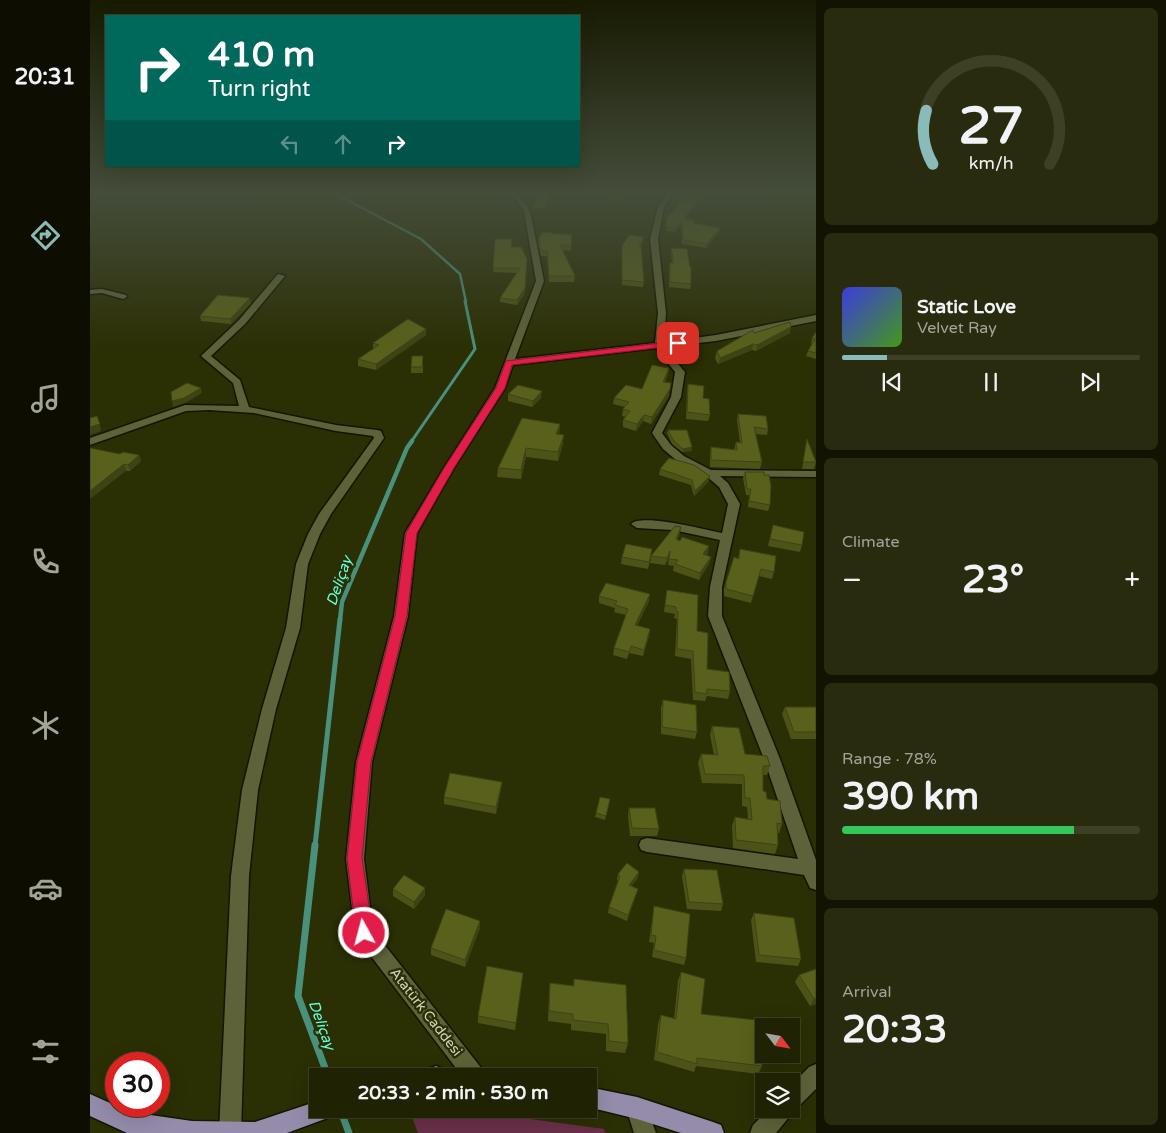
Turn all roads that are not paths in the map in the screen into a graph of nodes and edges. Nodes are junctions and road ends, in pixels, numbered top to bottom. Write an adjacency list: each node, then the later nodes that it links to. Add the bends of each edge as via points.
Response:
1 (533, 244): 10 (street, Atatürk Caddesi, via 540,281)
2 (655, 244): 9 (street, via 662,313)
3 (281, 276): 11 (street, via 242,322 206,356 237,382)
4 (90, 292): 5 (street, via 102,291)
5 (123, 298)
6 (816, 318): 7 (street)
7 (798, 322): 8 (street); 9 (street)
8 (816, 327)
9 (659, 346): 10 (street); 13 (street, via 680,372 676,397 657,433 680,458)
10 (509, 362): 19 (street, Atatürk Caddesi, via 500,388 411,533 401,616 364,762 355,858 364,933)
11 (245, 410): 12 (street, via 185,408); 28 (street, via 378,433 379,438 325,514 302,564 293,628 268,709 250,790 240,886)
12 (90, 442)
13 (709, 472): 14 (street); 16 (street, via 724,485 734,504)
14 (816, 474)
15 (638, 524): 16 (street, via 673,526)
16 (726, 538): 18 (street, via 716,588 715,616 772,759)
17 (647, 845): 18 (street)
18 (813, 875)
19 (469, 1068)
20 (816, 1074): 21 (street)
21 (800, 1091)
22 (597, 1099): 24 (main road)
23 (90, 1105): 27 (main road, via 129,1123)
24 (637, 1108): 30 (street); 31 (main road)
25 (309, 1115): 29 (main road)
26 (775, 1118): 32 (street)
27 (191, 1132): 28 (main road)
28 (230, 1133): 29 (main road)
29 (255, 1133)
30 (645, 1133)
31 (713, 1133)
32 (761, 1133)

